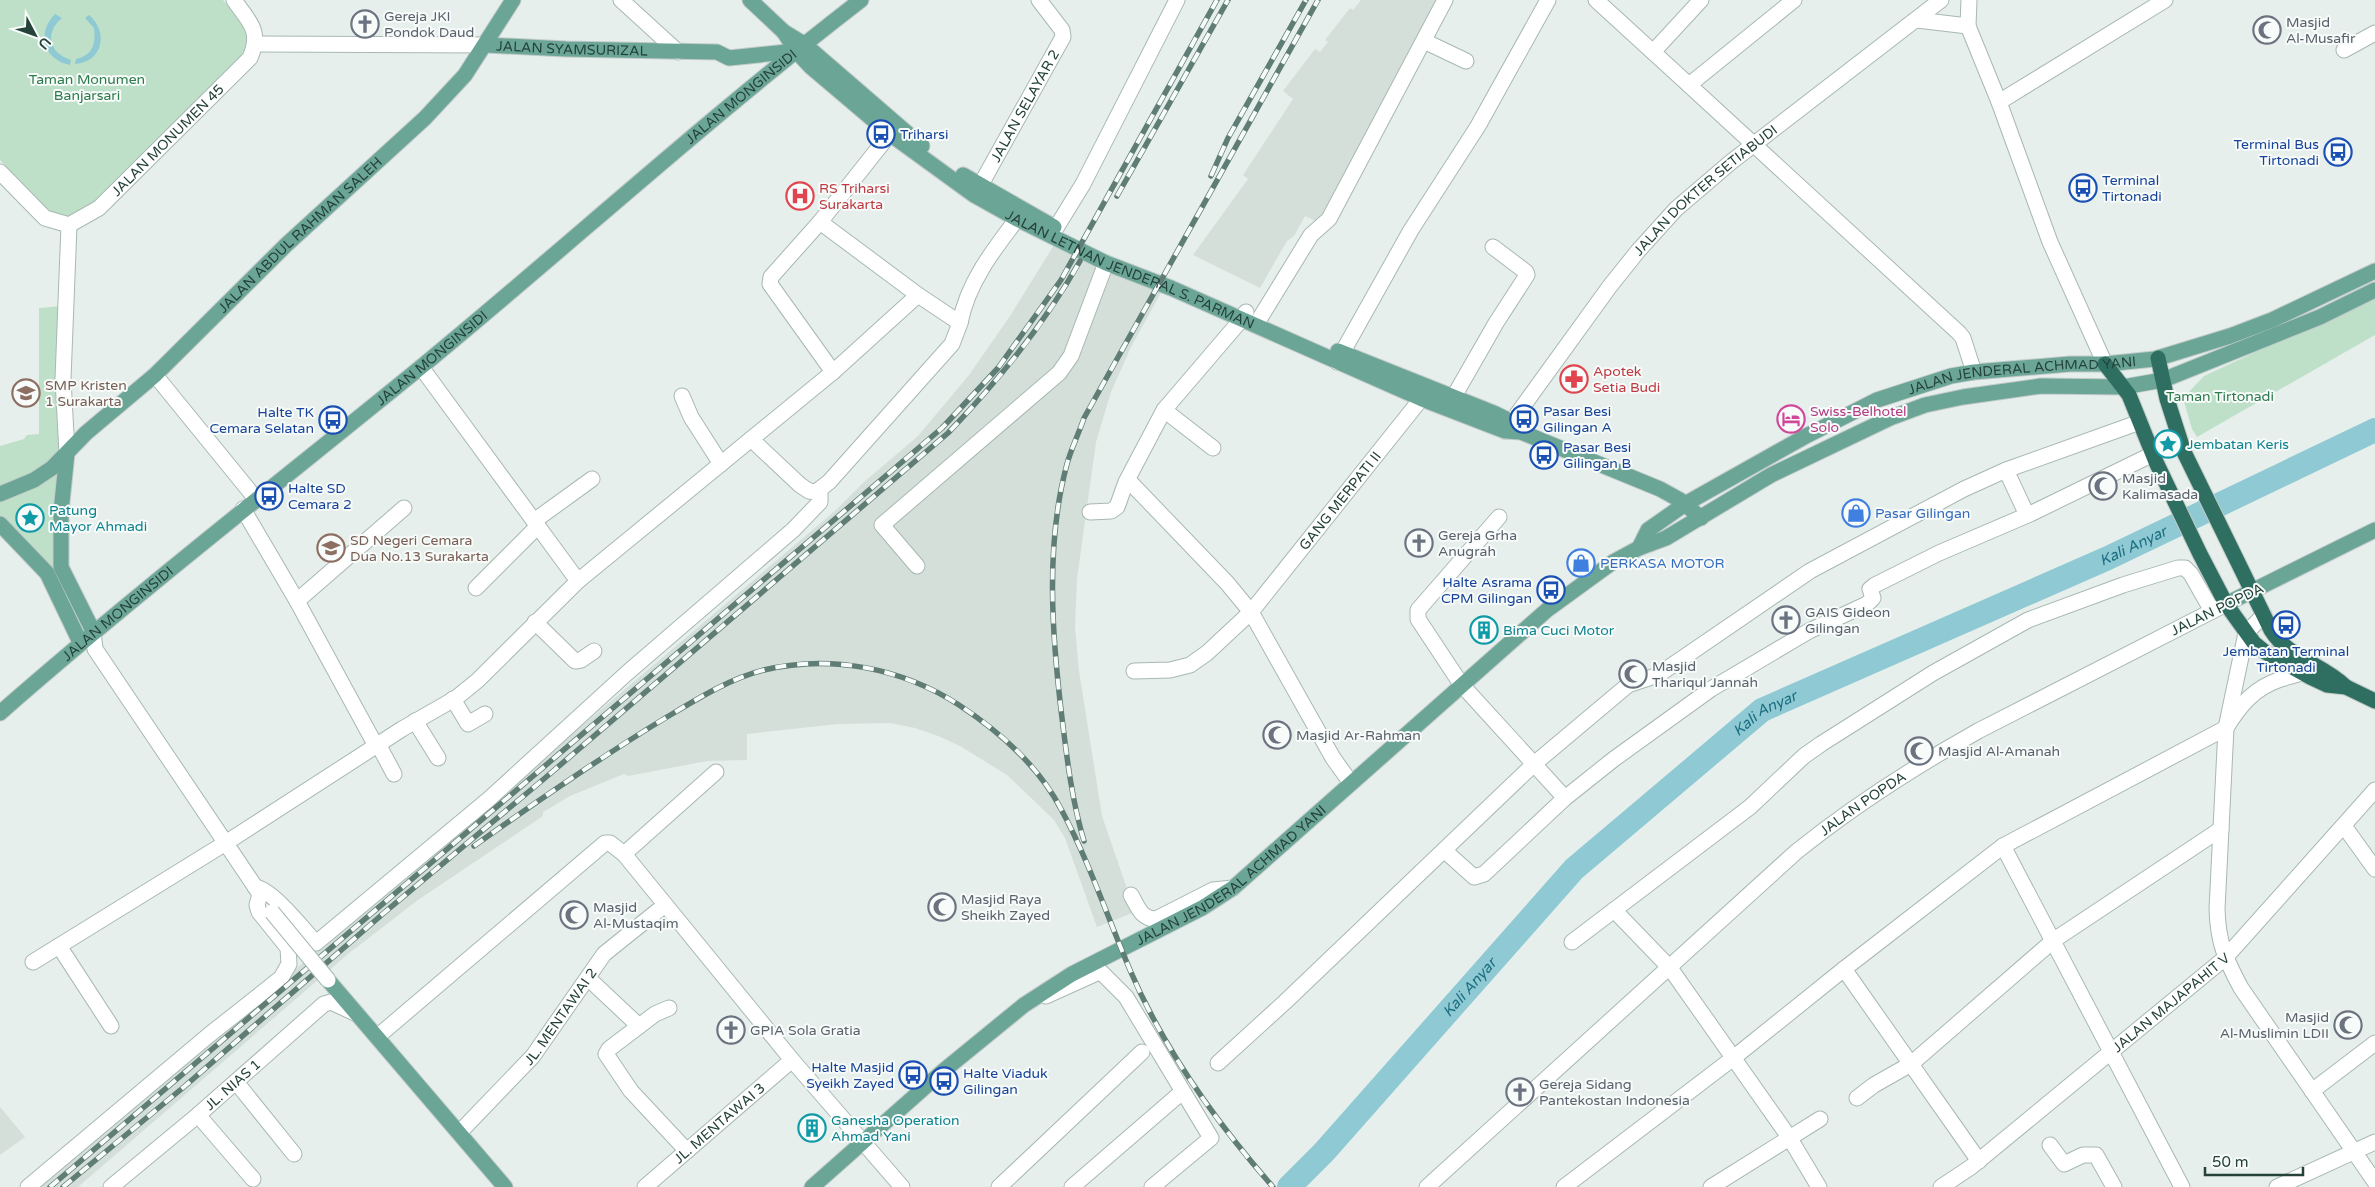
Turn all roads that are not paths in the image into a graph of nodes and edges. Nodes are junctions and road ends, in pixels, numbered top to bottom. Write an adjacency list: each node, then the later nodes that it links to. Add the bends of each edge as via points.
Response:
1 (234, 0): 21 (street, via 250,24)
2 (513, 0): 22 (main road, JALAN ABDUL RAHMAN SALEH)
3 (621, 0): 24 (street)
4 (750, 0): 20 (main road, JALAN LETNAN JENDERAL S. PARMAN)
5 (861, 0): 20 (main road, JALAN MONGINSIDI)
6 (1039, 0): 32 (street, JALAN SELAYAR 2, via 1062,30 1063,37)
7 (1177, 0): 36 (street, via 1083,184)
8 (1446, 0): 19 (street)
9 (1548, 0): 45 (street, via 1478,126 1410,230)
10 (1596, 0): 25 (street)
11 (1701, 0): 25 (street)
12 (1794, 0): 27 (street)
13 (1941, 0): 16 (street, JALAN DOKTER SETIABUDI)
14 (1969, 0): 17 (street)
15 (2165, 0): 28 (street)
16 (1917, 20): 17 (street); 30 (street, JALAN DOKTER SETIABUDI)
17 (1968, 26): 28 (street)
18 (2375, 33): 23 (street)
19 (1424, 41): 26 (street); 43 (street, via 1329,220 1311,234)
20 (794, 43): 24 (main road, JALAN SYAMSURIZAL, via 729,58 717,52); 29 (main road, JALAN LETNAN JENDERAL S. PARMAN, via 811,67); 49 (main road, JALAN MONGINSIDI)
21 (256, 44): 22 (street, JALAN SYAMSURIZAL); 35 (street, JALAN MONUMEN 45, via 250,58 99,208)
22 (486, 45): 24 (main road, JALAN SYAMSURIZAL); 52 (main road, JALAN ABDUL RAHMAN SALEH, via 449,95 426,118 286,245)
23 (2344, 50)
24 (678, 52)
25 (1653, 52): 27 (street)
26 (1466, 61)
27 (1689, 85): 30 (street)
28 (1999, 102): 48 (street, via 2050,242)
29 (893, 130): 32 (main road, JALAN LETNAN JENDERAL S. PARMAN); 33 (main road, JALAN LETNAN JENDERAL S. PARMAN, via 974,195); 34 (street)
30 (1753, 144): 51 (street, via 1959,333); 61 (street, JALAN DOKTER SETIABUDI, via 1676,209 1638,251)
31 (0, 172): 35 (street, via 45,218)
32 (980, 186): 33 (main road, JALAN LETNAN JENDERAL S. PARMAN)
33 (1020, 215): 36 (main road, JALAN LETNAN JENDERAL S. PARMAN); 38 (main road, JALAN LETNAN JENDERAL S. PARMAN); 44 (street, via 979,273)
34 (820, 222): 41 (street); 50 (street, via 771,276 770,284)
35 (68, 225): 64 (street, via 63,379)
36 (1056, 228): 42 (main road, JALAN LETNAN JENDERAL S. PARMAN)
37 (1493, 247): 58 (street, via 1527,275)
38 (1106, 263): 42 (main road, JALAN LETNAN JENDERAL S. PARMAN); 84 (street, via 1071,356 1059,373 882,525)
39 (2375, 271): 46 (main road, JALAN JENDERAL ACHMAD YANI, via 2272,320)
40 (2375, 290): 53 (main road, JALAN JENDERAL ACHMAD YANI, via 2320,317)
41 (918, 295): 44 (street); 50 (street)
42 (1243, 316): 43 (main road, JALAN LETNAN JENDERAL S. PARMAN); 45 (main road, JALAN LETNAN JENDERAL S. PARMAN); 59 (street)
43 (1260, 318): 45 (main road, JALAN LETNAN JENDERAL S. PARMAN)
44 (960, 323): 70 (street, via 952,344)
45 (1340, 358): 56 (main road, JALAN LETNAN JENDERAL S. PARMAN)
46 (2158, 358): 48 (main road, JALAN JENDERAL ACHMAD YANI); 53 (highway)
47 (2070, 364): 48 (main road, JALAN JENDERAL ACHMAD YANI); 51 (main road, JALAN JENDERAL ACHMAD YANI); 54 (main road)
48 (2105, 364): 55 (highway)
49 (421, 367): 72 (main road, JALAN MONGINSIDI); 81 (street)
50 (833, 372): 62 (street)
51 (1974, 372): 73 (main road, JALAN JENDERAL ACHMAD YANI, via 1951,376 1877,400)
52 (155, 375): 64 (main road, JALAN ABDUL RAHMAN SALEH); 72 (street)
53 (2162, 380): 55 (main road, JALAN JENDERAL ACHMAD YANI); 88 (highway, via 2184,452)
54 (2071, 387): 55 (main road, JALAN JENDERAL ACHMAD YANI); 79 (main road, JALAN JENDERAL ACHMAD YANI, via 2041,386 1962,396 1925,405 1813,453)
55 (2123, 387): 60 (highway)
56 (1426, 394): 58 (main road, JALAN LETNAN JENDERAL S. PARMAN); 61 (main road, JALAN LETNAN JENDERAL S. PARMAN); 92 (street, GANG MERPATI II)
57 (682, 396): 66 (street, via 691,417)
58 (1453, 398): 61 (main road, JALAN LETNAN JENDERAL S. PARMAN)
59 (1164, 410): 63 (street); 69 (street)
60 (2140, 422): 65 (highway); 67 (street)
61 (1512, 428): 73 (main road, JALAN LETNAN JENDERAL S. PARMAN, via 1660,489)
62 (752, 439): 66 (street); 70 (street, via 800,485 813,492)
63 (1213, 448)
64 (67, 453): 71 (main road, JALAN ABDUL RAHMAN SALEH, via 34,480); 85 (main road)
65 (2154, 458): 77 (street); 90 (highway)
66 (721, 464): 86 (street)
67 (2006, 470): 77 (street); 111 (street, via 1810,571 1658,675 1628,685)
68 (592, 479): 81 (street)
69 (1128, 480): 76 (street, via 1114,509); 92 (street)
70 (820, 489): 125 (street, via 820,502 793,530 627,673 489,799 316,943 274,899 261,888)
71 (0, 494)
72 (256, 499): 75 (main road, JALAN MONGINSIDI)
73 (1685, 504): 79 (main road, JALAN LETNAN JENDERAL S. PARMAN); 83 (main road, JALAN JENDERAL ACHMAD YANI, via 1648,530)
74 (404, 508): 89 (street)
75 (243, 509): 89 (street); 95 (main road, JALAN MONGINSIDI)
76 (1090, 512)
77 (2027, 515): 116 (street, via 1879,582 1870,588 1873,596 1870,602 1810,631 1711,689)
78 (1499, 517): 102 (street, via 1417,613)
79 (1701, 518): 83 (main road, JALAN JENDERAL ACHMAD YANI, via 1658,542)
80 (0, 524): 85 (main road)
81 (536, 524): 86 (street); 87 (street)
82 (2375, 530): 88 (main road, JALAN POPDA)
83 (1639, 548): 102 (main road, JALAN JENDERAL ACHMAD YANI, via 1586,580)
84 (918, 566)
85 (54, 570): 95 (main road); 97 (main road)
86 (578, 581): 94 (street)
87 (476, 588)
88 (2252, 592): 90 (main road, JALAN POPDA); 93 (highway)
89 (297, 601): 109 (street)
90 (2226, 604): 91 (street, JALAN POPDA); 96 (highway)
91 (2212, 611): 128 (street, via 2191,574 2185,568 2178,568 2028,620 1933,673 1832,736 1804,756 1750,807); 134 (street, JALAN POPDA, via 1978,731 1880,790 1796,852)
92 (1251, 612): 101 (street, GANG MERPATI II, via 1190,665 1170,670); 114 (street, via 1333,758)
93 (2264, 615): 96 (street); 100 (highway, via 2281,644)
94 (535, 622): 99 (street, via 575,661); 103 (street, via 477,680)
95 (94, 632): 97 (main road, JALAN MONGINSIDI); 98 (street)
96 (2246, 633): 100 (highway, via 2265,652); 108 (street)
97 (80, 642): 98 (street); 105 (main road, JALAN MONGINSIDI)
98 (94, 649): 119 (street)
99 (594, 651)
100 (2308, 669): 104 (highway, via 2335,676 2346,687); 108 (street, via 2264,686 2241,704)
101 (1134, 671)
102 (1461, 684): 111 (street); 114 (main road, JALAN JENDERAL ACHMAD YANI)
103 (453, 699): 106 (street, via 468,724); 107 (street)
104 (2375, 701)
105 (0, 713)
106 (485, 714)
107 (415, 721): 109 (street); 110 (street)
108 (2226, 728): 118 (street); 120 (street)
109 (377, 745): 113 (street); 119 (street)
110 (438, 758)
111 (1534, 764): 116 (street); 121 (street)
112 (716, 772): 122 (street)
113 (394, 774)
114 (1351, 783): 124 (main road, JALAN JENDERAL ACHMAD YANI)
115 (2375, 790): 117 (street, JALAN MAJAPAHIT V)
116 (1565, 798): 121 (street, via 1484,874 1474,877)
117 (2344, 826): 123 (street); 132 (street, JALAN MAJAPAHIT V)
118 (2221, 829): 129 (street); 132 (street, via 2217,918)
119 (224, 844): 125 (street); 131 (street)
120 (2003, 846): 129 (street); 135 (street)
121 (1445, 851): 149 (street)
122 (624, 854): 127 (street); 143 (street, via 610,843 605,843)
123 (2375, 869)
124 (1233, 888): 126 (street, via 1213,890 1156,919 1142,915); 138 (main road, JALAN JENDERAL ACHMAD YANI, via 1202,908 1072,974)
125 (257, 891): 137 (street, bridge); 169 (street, via 259,912 288,948 289,964 281,978)
126 (1131, 895)
127 (666, 905): 136 (street, JL. MENTAWAI 2, via 604,954); 148 (street)
128 (1614, 910): 130 (street); 134 (street)
129 (2054, 940): 146 (street); 150 (street)
130 (1572, 942)
131 (58, 946): 133 (street); 141 (street)
132 (2225, 958): 146 (street, JALAN MAJAPAHIT V); 152 (street, via 2241,988)
133 (34, 962)
134 (1670, 968): 147 (street); 178 (street, JALAN POPDA)
135 (1844, 970): 147 (street); 150 (street)
136 (589, 979): 142 (street); 157 (street, JL. MENTAWAI 2, via 524,1067)
137 (328, 980): 140 (main road)
138 (1024, 1005): 153 (street, via 1097,972 1102,973 1126,997); 159 (main road, JALAN JENDERAL ACHMAD YANI)
139 (669, 1008): 142 (street)
140 (357, 1014): 143 (main road); 151 (street, JL. NIAS 1, via 331,1002 324,1004)
141 (111, 1026)
142 (639, 1026): 162 (street, via 608,1049 606,1054 631,1091)
143 (377, 1036): 157 (main road)
144 (2375, 1043): 152 (street)
145 (1142, 1052): 175 (street)
146 (2112, 1052): 165 (street, JALAN MAJAPAHIT V); 183 (street)
147 (1732, 1059): 158 (street); 167 (street)
148 (792, 1060): 159 (street); 162 (street, JL. MENTAWAI 3)
149 (1218, 1063)
150 (1911, 1064): 154 (street); 165 (street)
151 (236, 1082): 155 (street, JL. NIAS 1); 164 (street)
152 (2312, 1091): 163 (street)
153 (1182, 1092): 176 (street); 177 (street, via 1210,1138)
154 (1857, 1098)
155 (198, 1115): 166 (street); 170 (street, JL. NIAS 1)
156 (1820, 1119): 158 (street)
157 (459, 1133): 171 (main road)
158 (1789, 1137): 179 (street); 180 (street)
159 (864, 1142): 173 (main road, JALAN JENDERAL ACHMAD YANI); 174 (street)
160 (2375, 1142): 163 (street)
161 (2050, 1145): 182 (street, via 2064,1164 2083,1155 2096,1155)
162 (687, 1151): 172 (street, JL. MENTAWAI 3)
163 (2355, 1151): 168 (street); 184 (street)
164 (294, 1154)
165 (1979, 1161): 181 (street, JALAN MAJAPAHIT V)
166 (253, 1179)
167 (1570, 1181)
168 (2375, 1182)
169 (28, 1187)
170 (111, 1187)
171 (505, 1187)
172 (646, 1187)
173 (812, 1187)
174 (902, 1187)
175 (999, 1187)
176 (1072, 1187)
177 (1152, 1187)
178 (1427, 1187)
179 (1711, 1187)
180 (1819, 1187)
181 (1941, 1187)
182 (2114, 1187)
183 (2182, 1187)
184 (2278, 1187)

